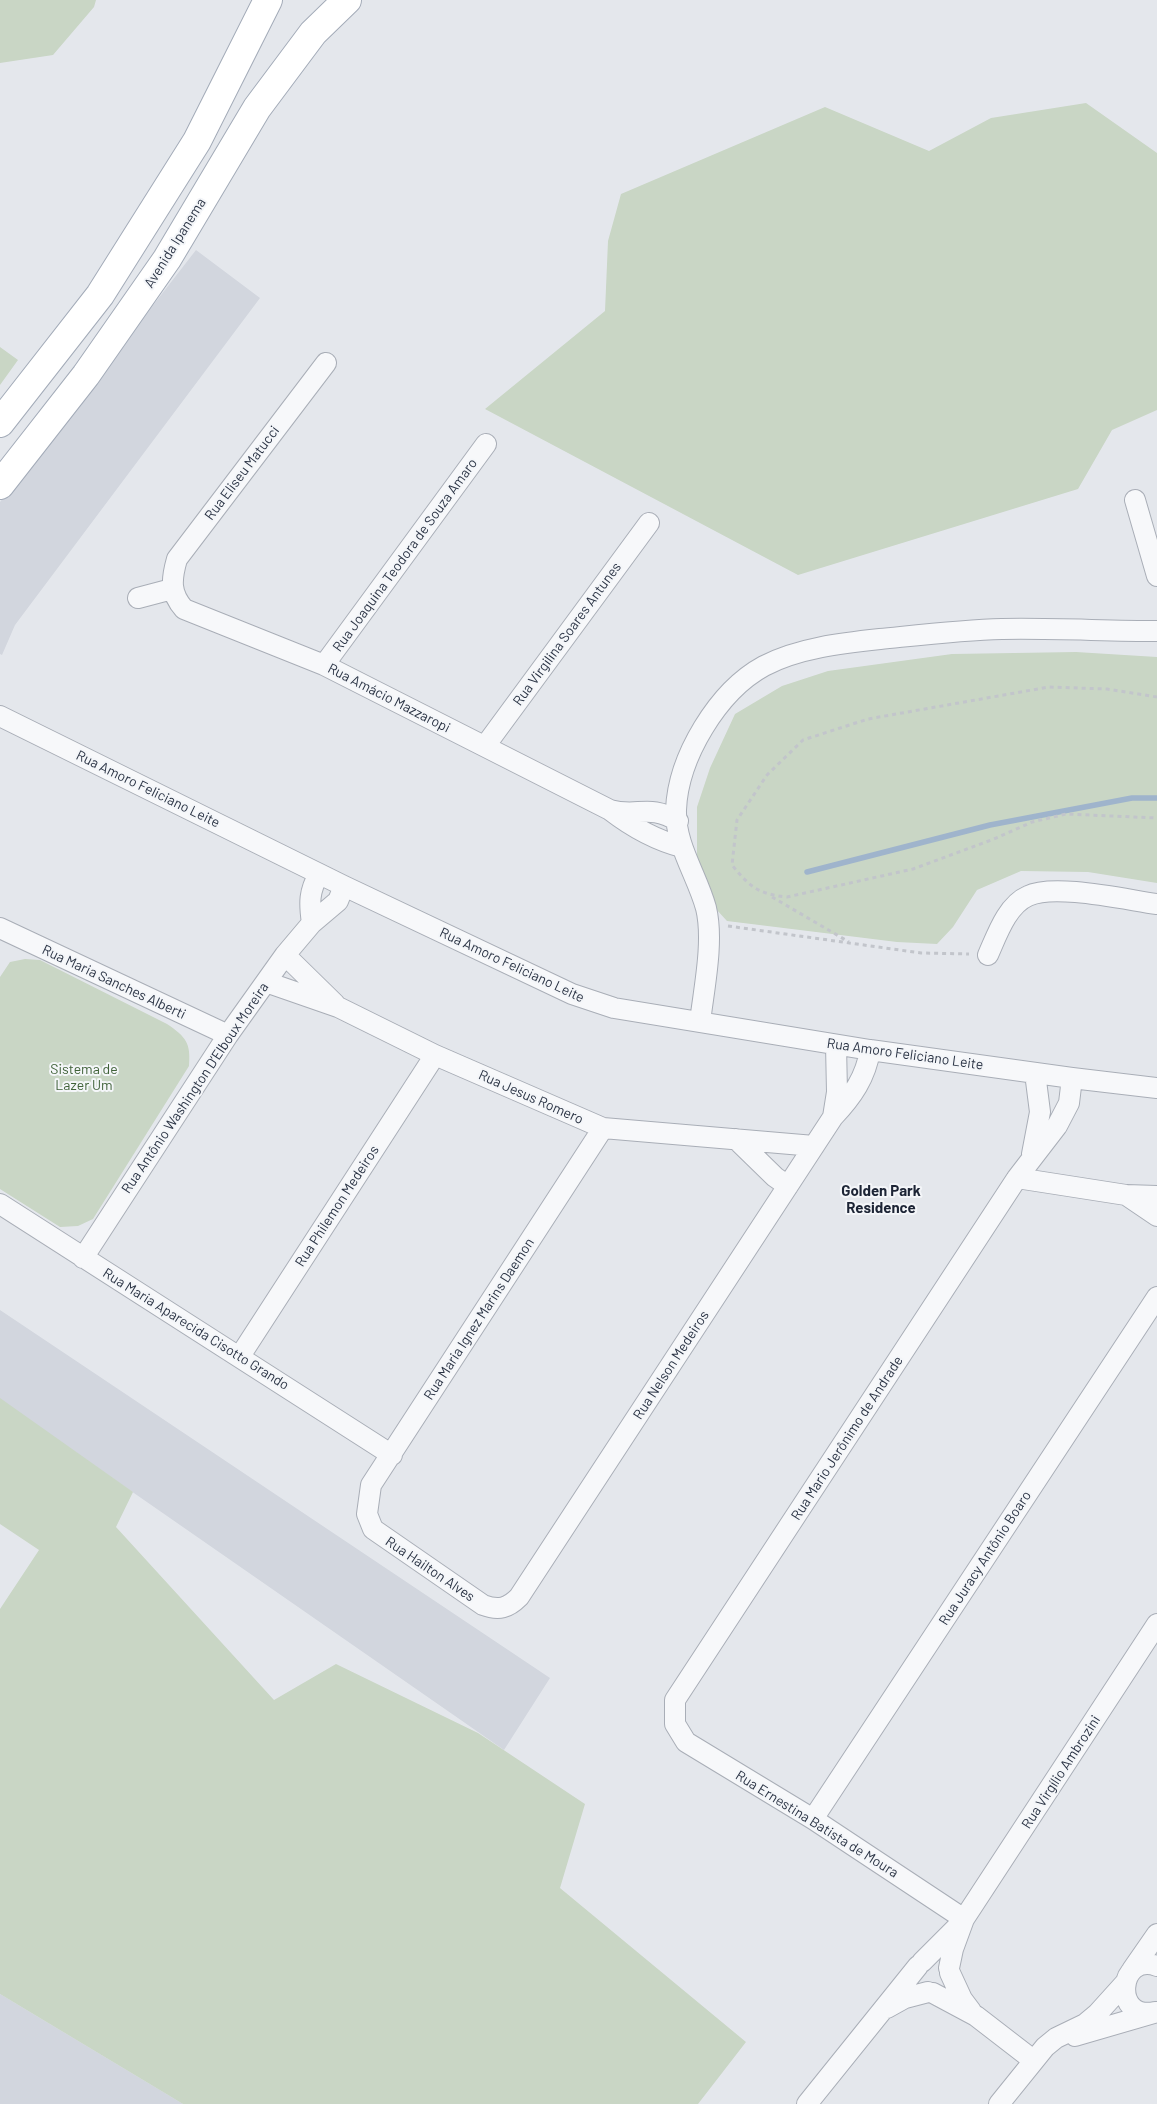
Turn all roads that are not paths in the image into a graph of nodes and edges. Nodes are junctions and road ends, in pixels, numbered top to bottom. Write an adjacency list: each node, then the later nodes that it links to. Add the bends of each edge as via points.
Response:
1 (268, 0): 4 (main road, via 197,141 100,295)
2 (347, 0): 6 (main road, Avenida Ipanema, via 313,33 256,108 167,259 86,375)
3 (326, 363): 10 (street, Rua Eliseu Matucci, via 177,559)
4 (0, 423)
5 (486, 444): 13 (street, Rua Joaquina Teodora de Souza Amaro)
6 (0, 485)
7 (1135, 500): 9 (street)
8 (649, 523): 15 (street, Rua Virgilina Soares Antunes)
9 (1157, 576)
10 (172, 589): 11 (street); 13 (street, Rua Amácio Mazzaropi, via 184,610)
11 (138, 598)
12 (1157, 632): 17 (street, via 1002,629 850,643 795,655 764,666 736,688 695,740 681,782 676,810)
13 (324, 665): 15 (street, Rua Amácio Mazzaropi)
14 (0, 716): 19 (street, Rua Amoro Feliciano Leite)
15 (485, 746): 16 (street, Rua Amácio Mazzaropi)
16 (610, 810): 17 (street, Rua Amácio Mazzaropi); 18 (street, Rua Amácio Mazzaropi, via 630,826 665,843)
17 (669, 816): 18 (street)
18 (682, 847): 28 (street, via 709,923)
19 (319, 874): 20 (street, Rua Amoro Feliciano Leite); 22 (street, via 311,887)
20 (344, 886): 22 (street, Rua Antônio Washington D’Elboux Moreira, via 338,902); 28 (street, Rua Amoro Feliciano Leite, via 572,994 614,1008)
21 (1157, 904): 24 (street, via 1057,890 1028,896 1009,912)
22 (312, 923): 25 (street, Rua Antônio Washington D’Elboux Moreira)
23 (0, 928): 29 (street, Rua Maria Sanches Alberti)
24 (988, 954)
25 (285, 955): 26 (street, Rua Antônio Washington D’Elboux Moreira); 27 (street, Rua Jesus Romero)
26 (266, 982): 27 (street, Rua Jesus Romero); 29 (street, Rua Antônio Washington D’Elboux Moreira)
27 (338, 1007): 32 (street, Rua Jesus Romero)
28 (700, 1022): 30 (street, Rua Amoro Feliciano Leite)
29 (228, 1035): 47 (street, Rua Antônio Washington D’Elboux Moreira)
30 (836, 1044): 31 (street, Rua Amoro Feliciano Leite); 36 (street, Rua Nelson Medeiros, via 837,1092)
31 (870, 1050): 33 (street, Rua Amoro Feliciano Leite); 36 (street, Rua Nelson Medeiros, via 868,1065 850,1100)
32 (435, 1055): 37 (street, Rua Jesus Romero); 49 (street, Rua Philemon Medeiros)
33 (1035, 1073): 34 (street, Rua Amoro Feliciano Leite); 40 (street, Rua Mario Jerônimo de Andrade, via 1040,1112)
34 (1072, 1078): 35 (street, Rua Amoro Feliciano Leite); 40 (street, Rua Mario Jerônimo de Andrade, via 1068,1103 1057,1126)
35 (1157, 1088)
36 (833, 1117): 39 (street, Rua Nelson Medeiros)
37 (603, 1128): 38 (street, Rua Jesus Romero); 50 (street, Rua Maria Ignez Marins Daemon)
38 (736, 1139): 39 (street, Rua Jesus Romero); 42 (street)
39 (814, 1146): 42 (street, Rua Nelson Medeiros)
40 (1032, 1156): 41 (street, Rua Mario Jerônimo de Andrade)
41 (1017, 1178): 43 (street); 54 (street, Rua Mario Jerônimo de Andrade, via 675,1700)
42 (788, 1186): 52 (street, Rua Nelson Medeiros, via 519,1597)
43 (1126, 1195): 44 (street); 46 (street)
44 (1157, 1196)
45 (0, 1204): 47 (street, Rua Maria Aparecida Cisotto Grando)
46 (1157, 1216)
47 (83, 1258): 49 (street, Rua Maria Aparecida Cisotto Grando)
48 (1157, 1297): 55 (street, Rua Juracy Antônio Boaro)
49 (240, 1356): 50 (street, Rua Maria Aparecida Cisotto Grando)
50 (392, 1455): 51 (street, Rua Maria Ignez Marins Daemon, via 371,1485)
51 (367, 1514): 52 (street, Rua Hailton Alves, via 373,1529 390,1542 483,1605 493,1609)
52 (504, 1608)
53 (1157, 1624): 56 (street, Rua Virgílio Ambrozini)
54 (675, 1724): 55 (street, Rua Ernestina Batista de Moura, via 686,1742)
55 (813, 1819): 56 (street, Rua Ernestina Batista de Moura)
56 (964, 1919): 58 (street, Rua Virgílio Ambrozini); 60 (street, Rua Virgílio Ambrozini)
57 (1157, 1934): 61 (street)
58 (920, 1964): 60 (street, via 936,1958); 62 (street, via 916,1981); 64 (street, Rua Virgílio Ambrozini)
59 (1157, 1966): 61 (street, via 1146,1964)
60 (949, 1971): 62 (street, via 945,1988); 65 (street, via 962,1999)
61 (1129, 1977): 63 (street, via 1126,1998 1136,2009); 66 (street, via 1097,2014 1085,2024)
62 (931, 1993): 64 (street, Rua Virgílio Ambrozini, via 905,1998); 65 (street)
63 (1157, 2012): 66 (street, via 1082,2035)
64 (879, 2013): 68 (street, Rua Virgílio Ambrozini)
65 (976, 2016): 67 (street)
66 (1056, 2038): 67 (street)
67 (1033, 2060): 69 (street)
68 (807, 2104)
69 (999, 2104)

